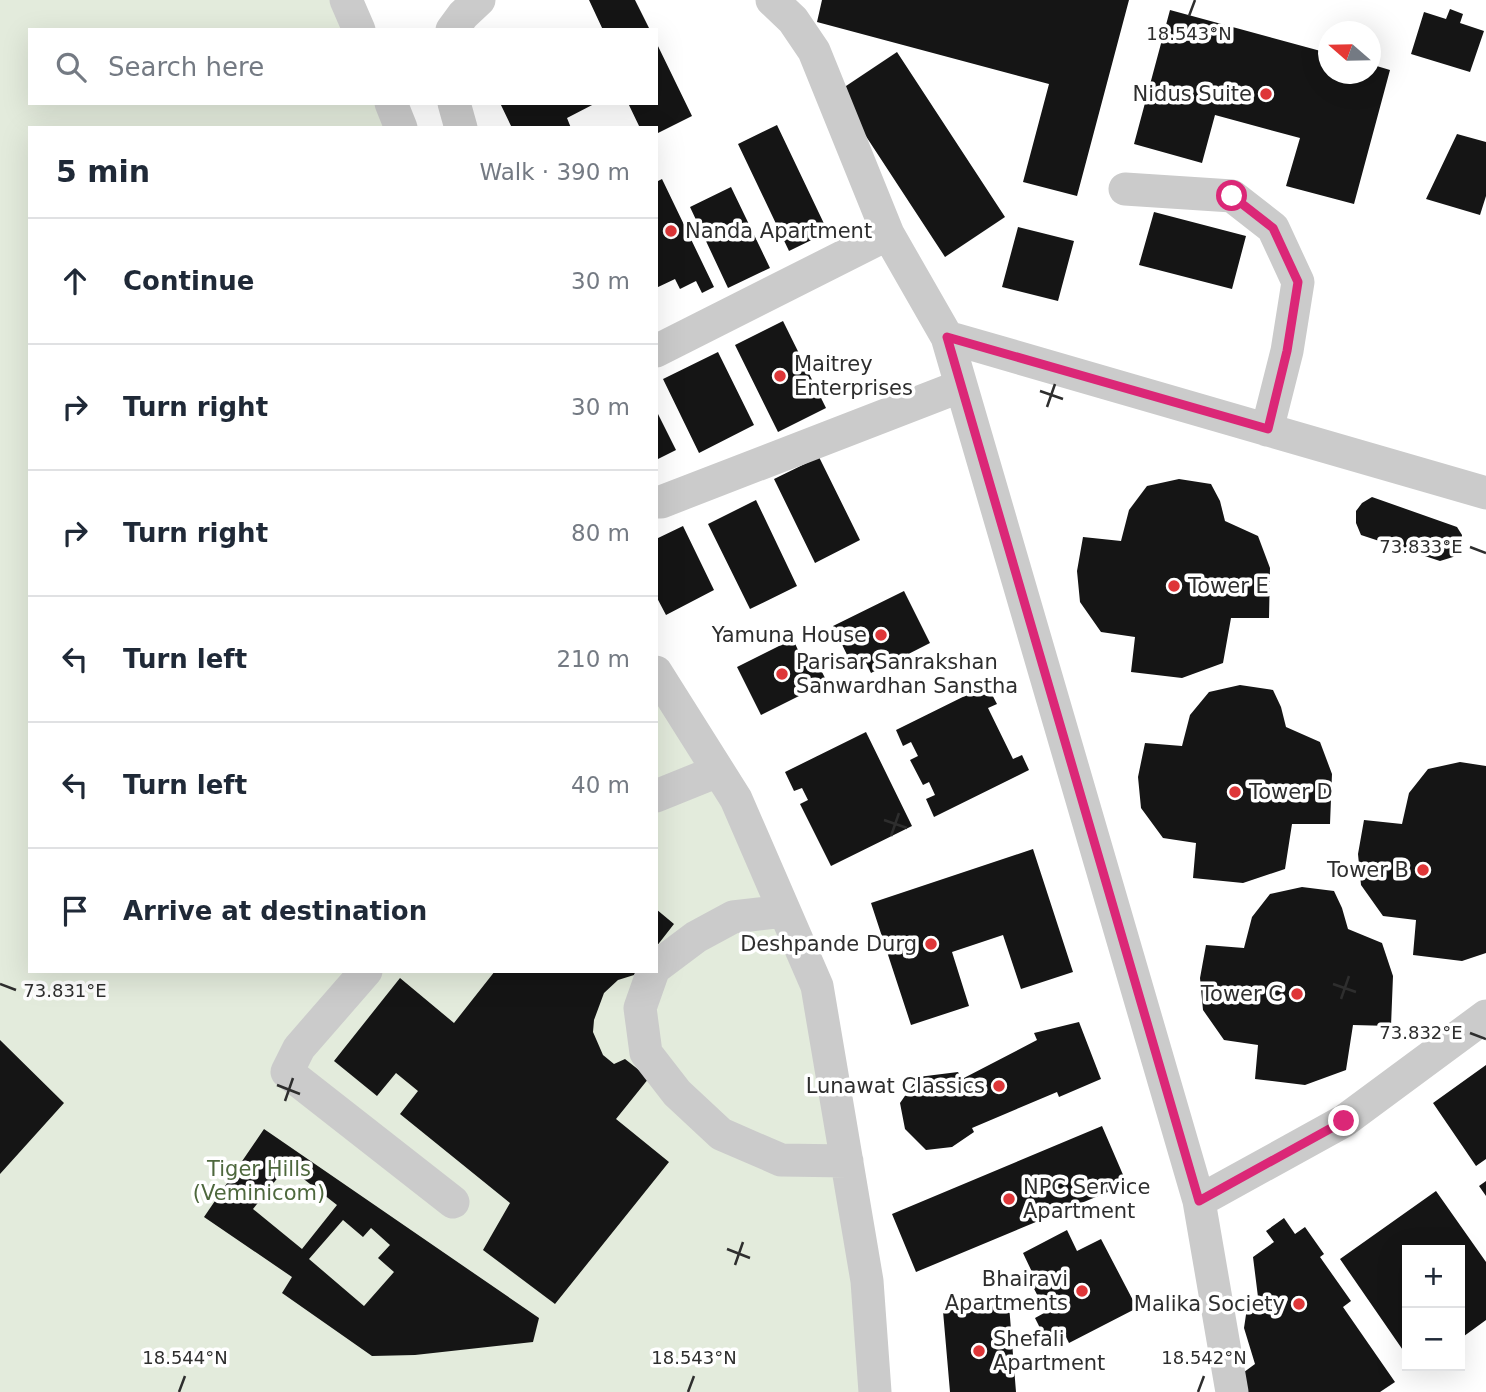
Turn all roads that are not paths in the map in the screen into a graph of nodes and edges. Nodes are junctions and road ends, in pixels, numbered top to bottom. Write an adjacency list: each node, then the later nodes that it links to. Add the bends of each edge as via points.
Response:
1 (346, 0): 4 (street)
2 (479, 0): 5 (street)
3 (772, 0): 11 (street, via 814,51)
4 (358, 28)
5 (453, 28)
6 (392, 105): 8 (street)
7 (455, 105): 9 (street)
8 (400, 126)
9 (460, 126)
10 (1125, 189): 15 (street, via 1232,196 1273,228 1298,282)
11 (888, 234): 12 (street); 13 (street)
12 (947, 337): 14 (street); 15 (street)
13 (658, 350)
14 (961, 386): 17 (street); 27 (street)
15 (1268, 429): 16 (street)
16 (1486, 493)
17 (658, 501)
18 (658, 675): 19 (street)
19 (718, 771): 20 (street); 21 (street, via 736,799)
20 (658, 795)
21 (784, 911): 22 (street, via 733,917); 26 (street, via 817,986)
22 (658, 966)
23 (364, 973): 28 (street, via 299,1048 287,1072)
24 (652, 973): 26 (street, via 640,1008 646,1052 677,1093 721,1134 781,1160)
25 (1486, 1016): 27 (street, via 1344,1121)
26 (847, 1161): 29 (street, via 867,1281)
27 (1199, 1201): 30 (street)
28 (453, 1202)
29 (874, 1392)
30 (1232, 1392)

